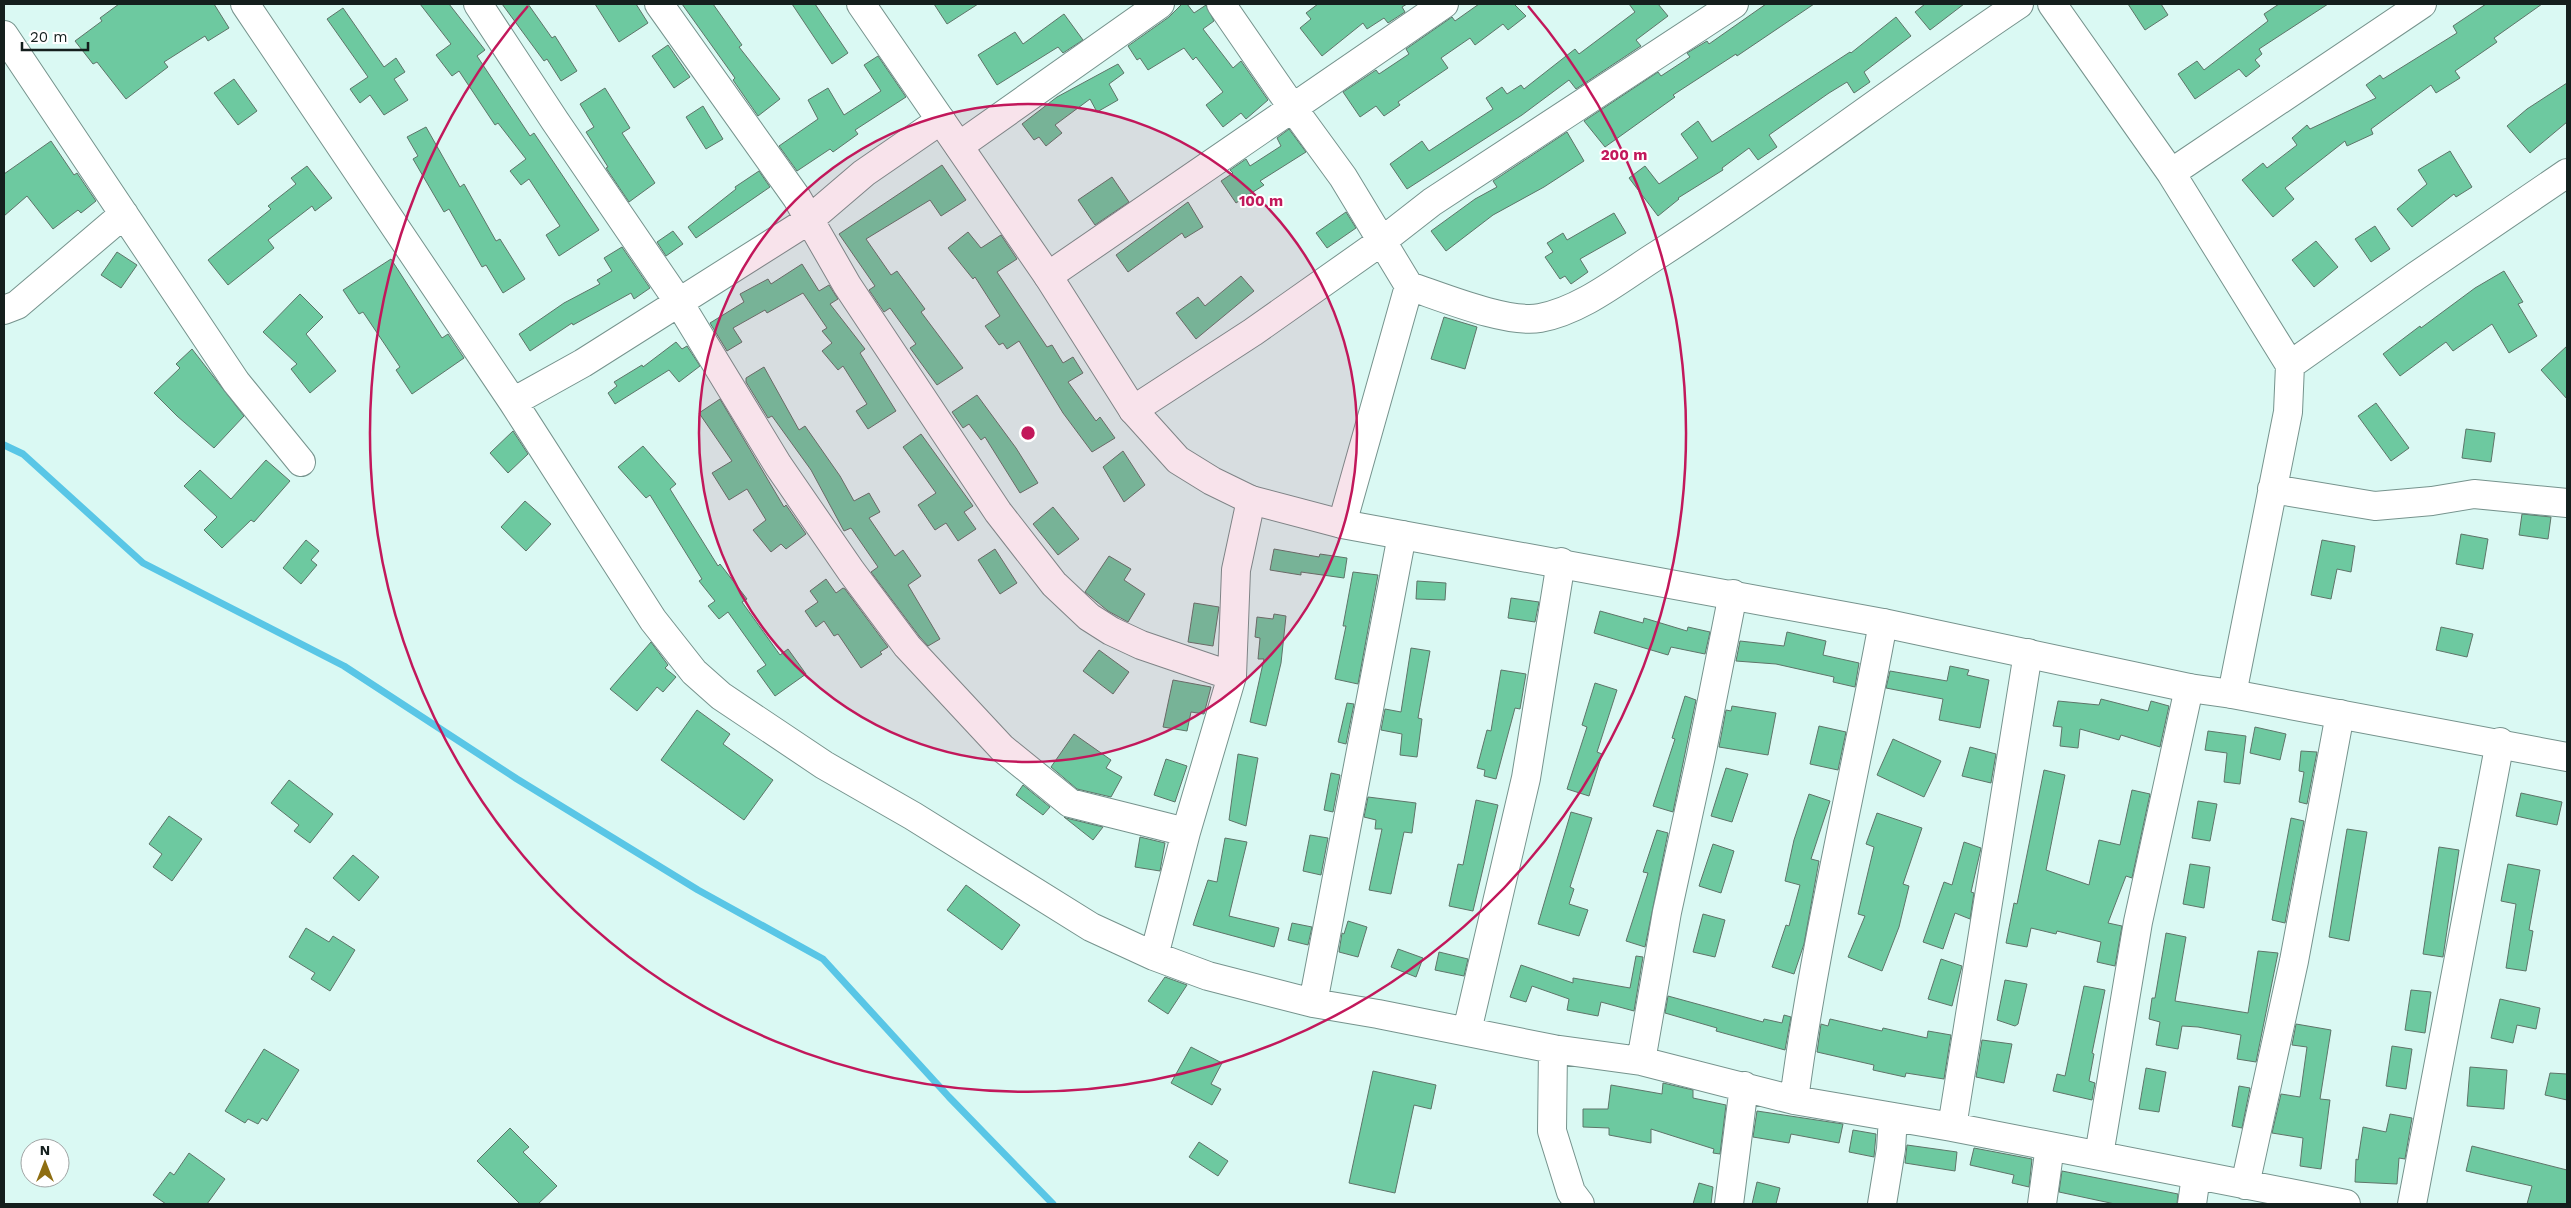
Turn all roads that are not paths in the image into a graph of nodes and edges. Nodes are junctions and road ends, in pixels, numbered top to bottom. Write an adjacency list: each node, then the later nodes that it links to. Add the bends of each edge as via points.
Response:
1 (245, 4): 26 (street)
2 (478, 4): 23 (street)
3 (659, 4): 19 (street, via 797,198)
4 (1160, 4): 15 (street)
5 (1221, 4): 13 (street)
6 (1444, 4): 13 (street)
7 (1734, 4): 20 (street, via 1432,202)
8 (2019, 4): 22 (street, via 1680,240 1582,303 1540,318 1512,318)
9 (2052, 4): 17 (street)
10 (2422, 4): 17 (street)
11 (869, 7): 14 (street)
12 (4, 35): 18 (street)
13 (1292, 107): 20 (street, via 1343,177); 21 (street)
14 (940, 120): 15 (street); 19 (street, via 864,173)
15 (959, 146): 21 (street)
16 (2567, 173): 25 (street)
17 (2171, 174): 25 (street)
18 (124, 214): 24 (street, via 17,305); 28 (street, via 236,382)
19 (809, 220): 23 (street); 38 (street, via 847,285 998,512 1054,584 1089,617 1111,631)
20 (1382, 241): 22 (street); 27 (street)
21 (1048, 276): 27 (street)
22 (1408, 286): 32 (street)
23 (678, 301): 26 (street, via 583,363); 44 (street, via 778,465 886,619 1002,748 1070,803)
24 (4, 310)
25 (2290, 365): 29 (street, via 2288,412)
26 (513, 402): 45 (street, via 653,620 694,672 721,696 824,765 913,816 1091,927)
27 (1133, 410): 30 (street, via 1178,460)
28 (301, 462)
29 (2272, 489): 31 (street, via 2374,506 2474,494); 40 (street)
30 (1251, 500): 32 (street); 38 (street, via 1236,570)
31 (2567, 503)
32 (1342, 524): 33 (street)
33 (1402, 535): 34 (street); 46 (street)
34 (1561, 562): 35 (street); 47 (street, via 1526,778)
35 (1733, 594): 36 (street); 49 (street, via 1667,912)
36 (1883, 623): 37 (street); 51 (street, via 1820,934)
37 (2028, 653): 39 (street); 53 (street)
38 (1232, 676): 44 (street)
39 (2189, 688): 40 (street); 55 (street, via 2138,922)
40 (2232, 694): 41 (street)
41 (2340, 714): 42 (street); 57 (street, via 2294,961)
42 (2500, 742): 43 (street); 64 (street)
43 (2567, 756)
44 (1186, 832): 45 (street)
45 (1154, 956): 46 (street, via 1208,976)
46 (1313, 1003): 47 (street)
47 (1467, 1031): 48 (street)
48 (1553, 1049): 49 (street); 58 (street, via 1552,1132 1571,1192)
49 (1641, 1061): 50 (street)
50 (1744, 1086): 51 (street); 59 (street)
51 (1794, 1100): 52 (street)
52 (1893, 1117): 53 (street); 60 (street)
53 (1952, 1127): 54 (street)
54 (2050, 1146): 55 (street); 61 (street)
55 (2099, 1156): 56 (street)
56 (2196, 1176): 57 (street); 62 (street)
57 (2245, 1185): 63 (street)
58 (1580, 1204)
59 (1729, 1204)
60 (1882, 1204)
61 (2042, 1204)
62 (2192, 1204)
63 (2346, 1204)
64 (2412, 1204)

